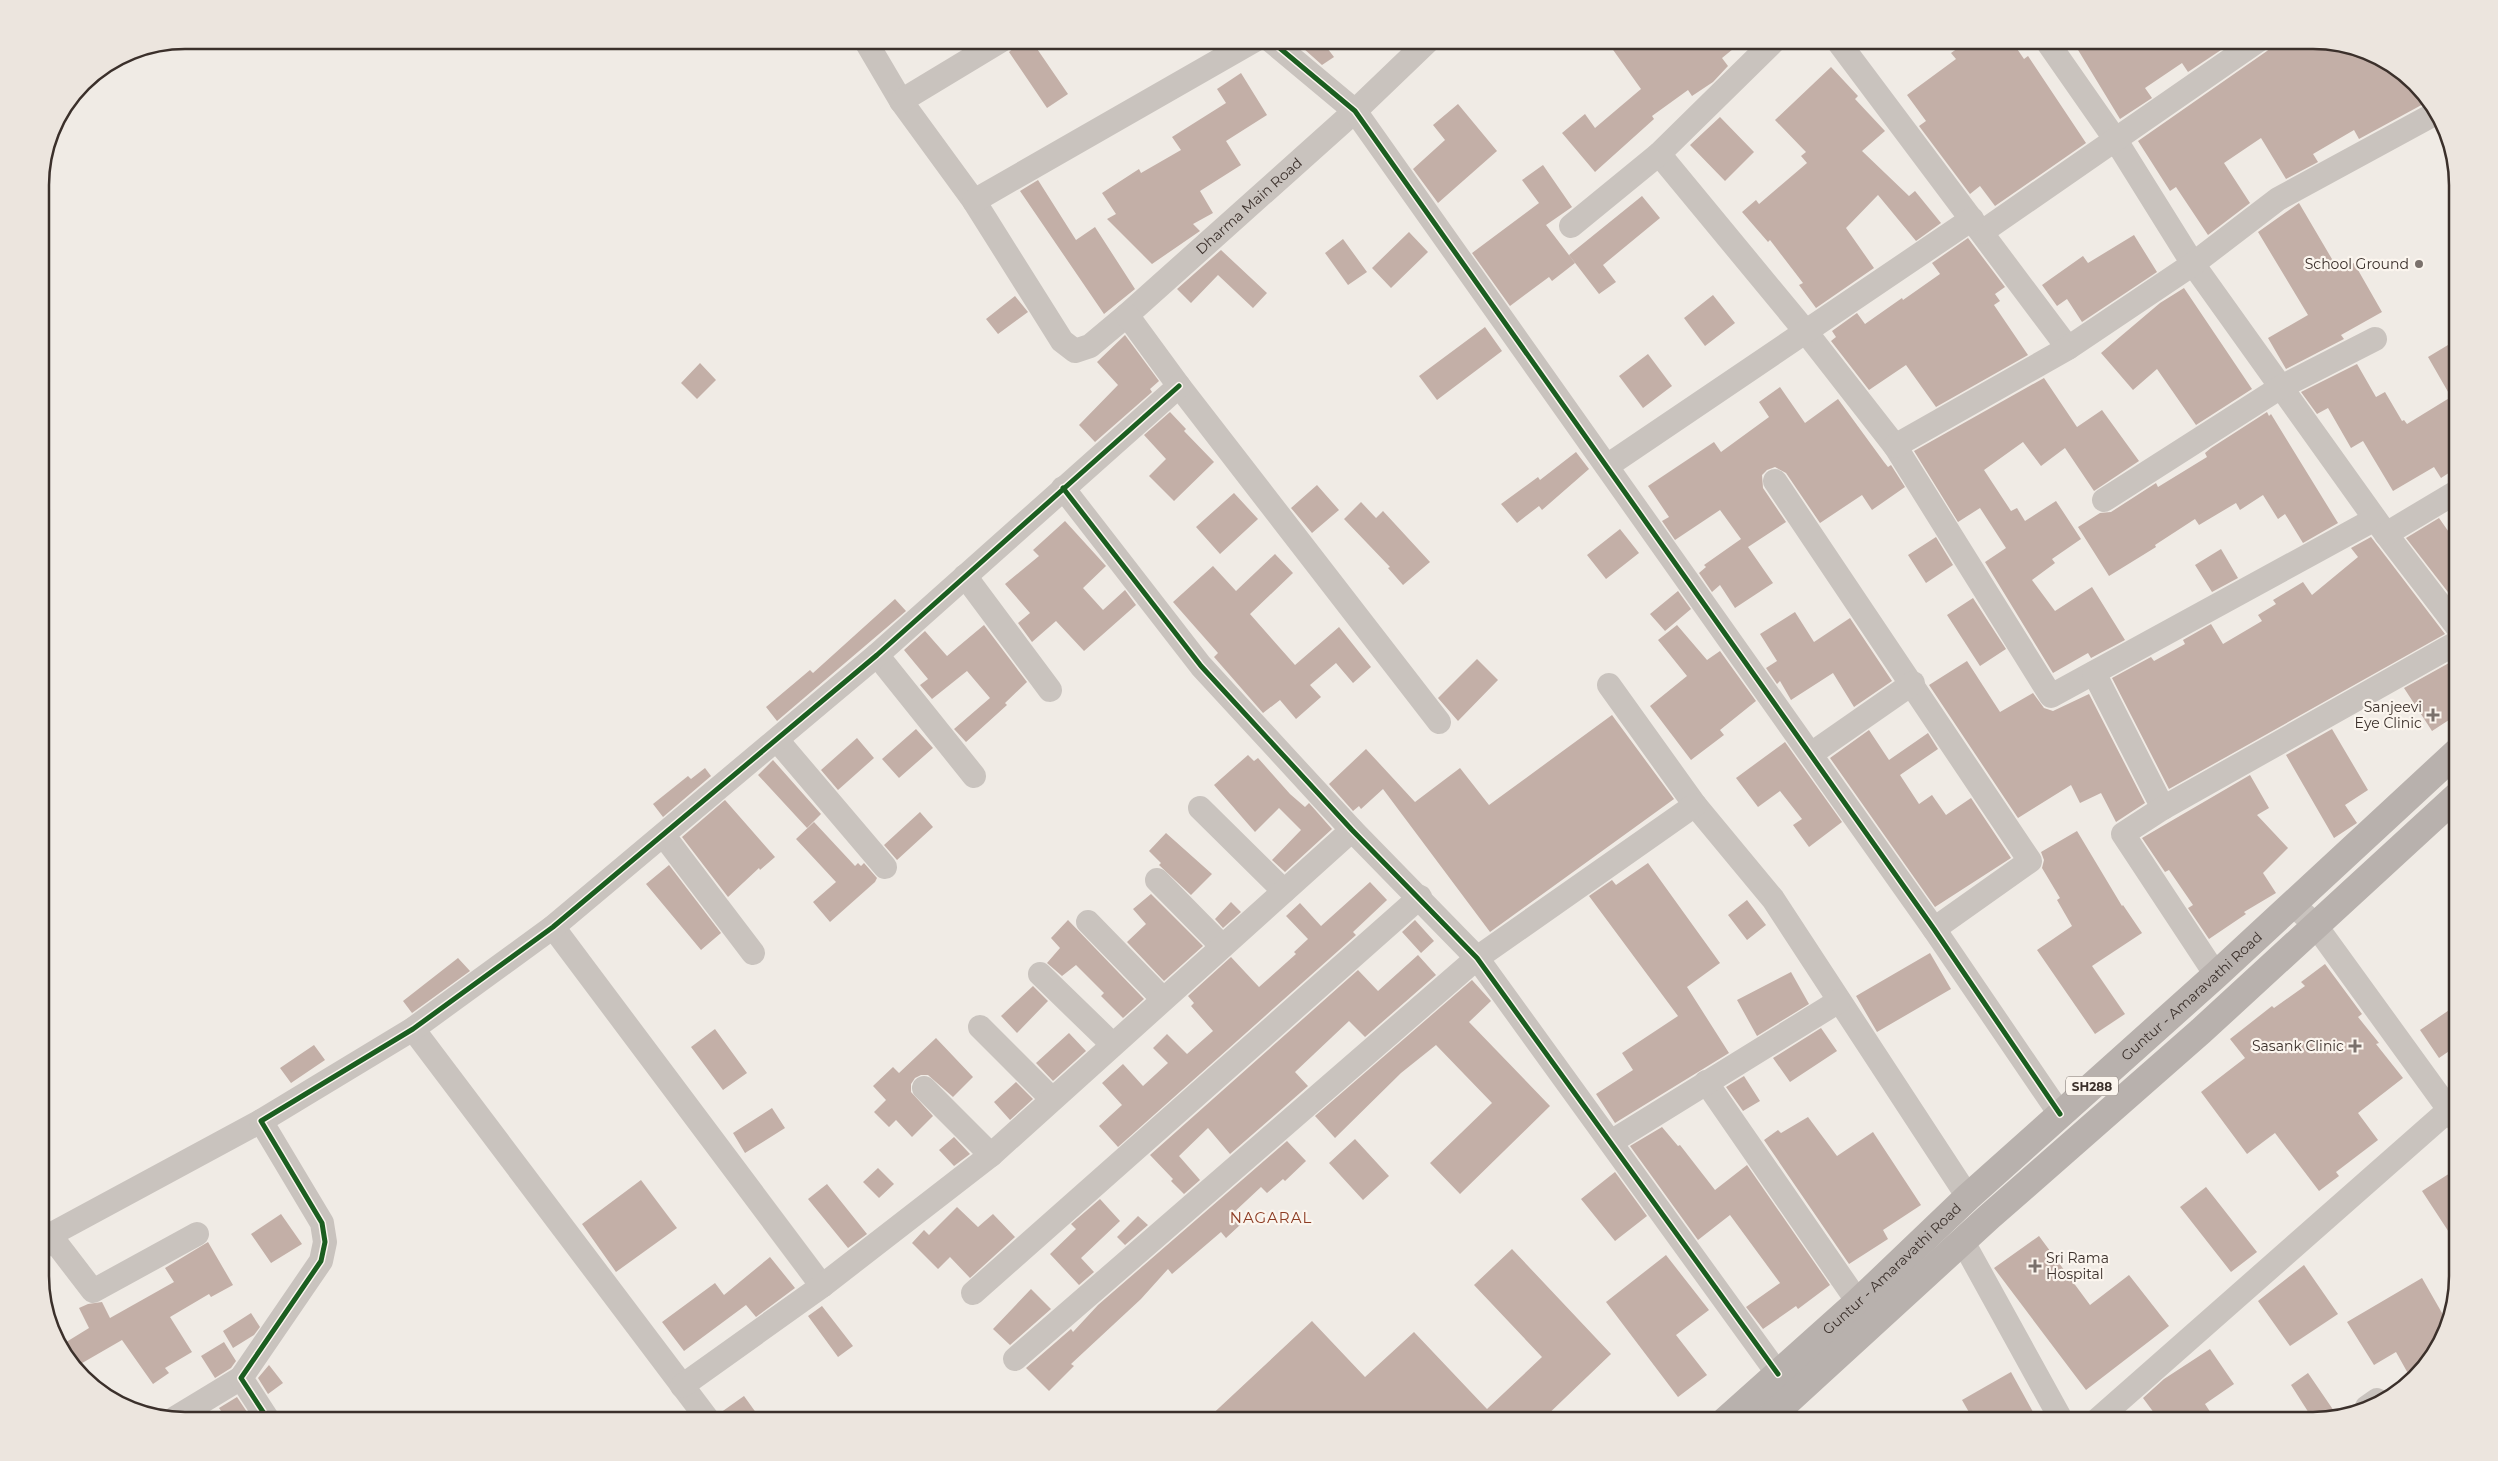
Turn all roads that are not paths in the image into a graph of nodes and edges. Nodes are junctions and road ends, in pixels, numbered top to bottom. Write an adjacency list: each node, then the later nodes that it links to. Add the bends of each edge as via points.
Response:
1 (871, 49): 10 (street)
2 (987, 49): 10 (street)
3 (1239, 49): 15 (street)
4 (1281, 49): 11 (street)
5 (1420, 49): 11 (street, Dharma Main Road)
6 (1766, 49): 14 (street)
7 (1844, 49): 17 (street)
8 (2052, 49): 13 (street)
9 (2239, 49): 13 (street)
10 (901, 101): 15 (street)
11 (1355, 111): 19 (street, Dharma Main Road); 26 (street)
12 (2430, 116): 18 (street, via 2278,199)
13 (2115, 140): 17 (street); 18 (street)
14 (1659, 154): 16 (street); 20 (street)
15 (974, 201): 19 (street, Dharma Main Road, via 1062,340 1075,351 1090,346)
16 (1571, 226)
17 (1977, 226): 20 (street); 22 (street)
18 (2193, 264): 22 (street); 24 (street)
19 (1127, 315): 23 (street)
20 (1806, 332): 25 (street); 26 (street)
21 (2375, 339): 24 (street)
22 (2068, 348): 25 (street)
23 (1179, 386): 28 (street); 40 (street)
24 (2281, 387): 30 (street); 31 (street)
25 (1895, 446): 36 (street, via 2052,696)
26 (1607, 466): 42 (street)
27 (1775, 481): 37 (street)
28 (1063, 488): 32 (street); 49 (street, via 1201,666)
29 (2449, 495): 31 (street)
30 (2104, 500)
31 (2381, 526): 33 (street); 36 (street)
32 (964, 576): 35 (street); 39 (street)
33 (2449, 616)
34 (2449, 647): 47 (street)
35 (877, 655): 41 (street); 44 (street)
36 (2094, 673): 47 (street)
37 (1913, 683): 42 (street); 59 (street, via 2030,861)
38 (1609, 686): 45 (street)
39 (1050, 690)
40 (1439, 722)
41 (777, 740): 50 (street); 51 (street)
42 (1811, 754): 59 (street)
43 (2449, 759): 55 (main road, Guntur - Amaravathi Road / SH288)
44 (974, 776)
45 (1695, 805): 62 (street); 66 (street, via 1773,899)
46 (1200, 808): 53 (street)
47 (2163, 808): 64 (street, via 2123,834)
48 (2449, 809): 58 (main road, Guntur - Amaravathi Road / SH288)
49 (1352, 830): 53 (street); 54 (street)
50 (664, 836): 57 (street); 61 (street)
51 (884, 866)
52 (1158, 880): 60 (street)
53 (1284, 891): 60 (street)
54 (1420, 896): 62 (street); 85 (street)
55 (2293, 904): 58 (street); 64 (main road, Guntur - Amaravathi Road / SH288)
56 (1088, 922): 65 (street)
57 (553, 926): 68 (street); 84 (street)
58 (2316, 926): 73 (street); 82 (main road, Guntur - Amaravathi Road / SH288)
59 (1934, 929): 74 (street)
60 (1222, 946): 65 (street)
61 (753, 953)
62 (1477, 958): 77 (street); 87 (street)
63 (1040, 974): 69 (street)
64 (2216, 976): 74 (main road, Guntur - Amaravathi Road / SH288)
65 (1163, 999): 69 (street)
66 (1839, 1001): 70 (street); 79 (street)
67 (980, 1027): 72 (street)
68 (413, 1029): 76 (street); 90 (street)
69 (1112, 1044): 72 (street)
70 (1706, 1082): 77 (street); 86 (street)
71 (924, 1088): 78 (street)
72 (1052, 1099): 78 (street)
73 (2449, 1109)
74 (2060, 1114): 79 (main road, Guntur - Amaravathi Road / SH288)
75 (2449, 1120): 97 (street)
76 (261, 1121): 81 (street); 89 (street, via 322,1222 325,1242 321,1261)
77 (1611, 1142): 88 (street)
78 (991, 1154): 84 (street)
79 (1968, 1197): 86 (main road, Guntur - Amaravathi Road / SH288)
80 (197, 1234): 83 (street, via 93,1291)
81 (49, 1240)
82 (1962, 1240): 95 (main road, Guntur - Amaravathi Road / SH288); 96 (street)
83 (49, 1246)
84 (822, 1286): 90 (street)
85 (973, 1293)
86 (1858, 1302): 88 (main road, Guntur - Amaravathi Road / SH288)
87 (1014, 1359)
88 (1778, 1374): 94 (main road, Guntur - Amaravathi Road / SH288)
89 (241, 1378): 91 (street); 92 (street)
90 (682, 1386): 93 (street)
91 (185, 1412)
92 (263, 1412)
93 (702, 1412)
94 (1735, 1412)
95 (1776, 1412)
96 (2057, 1412)
97 (2107, 1412)

